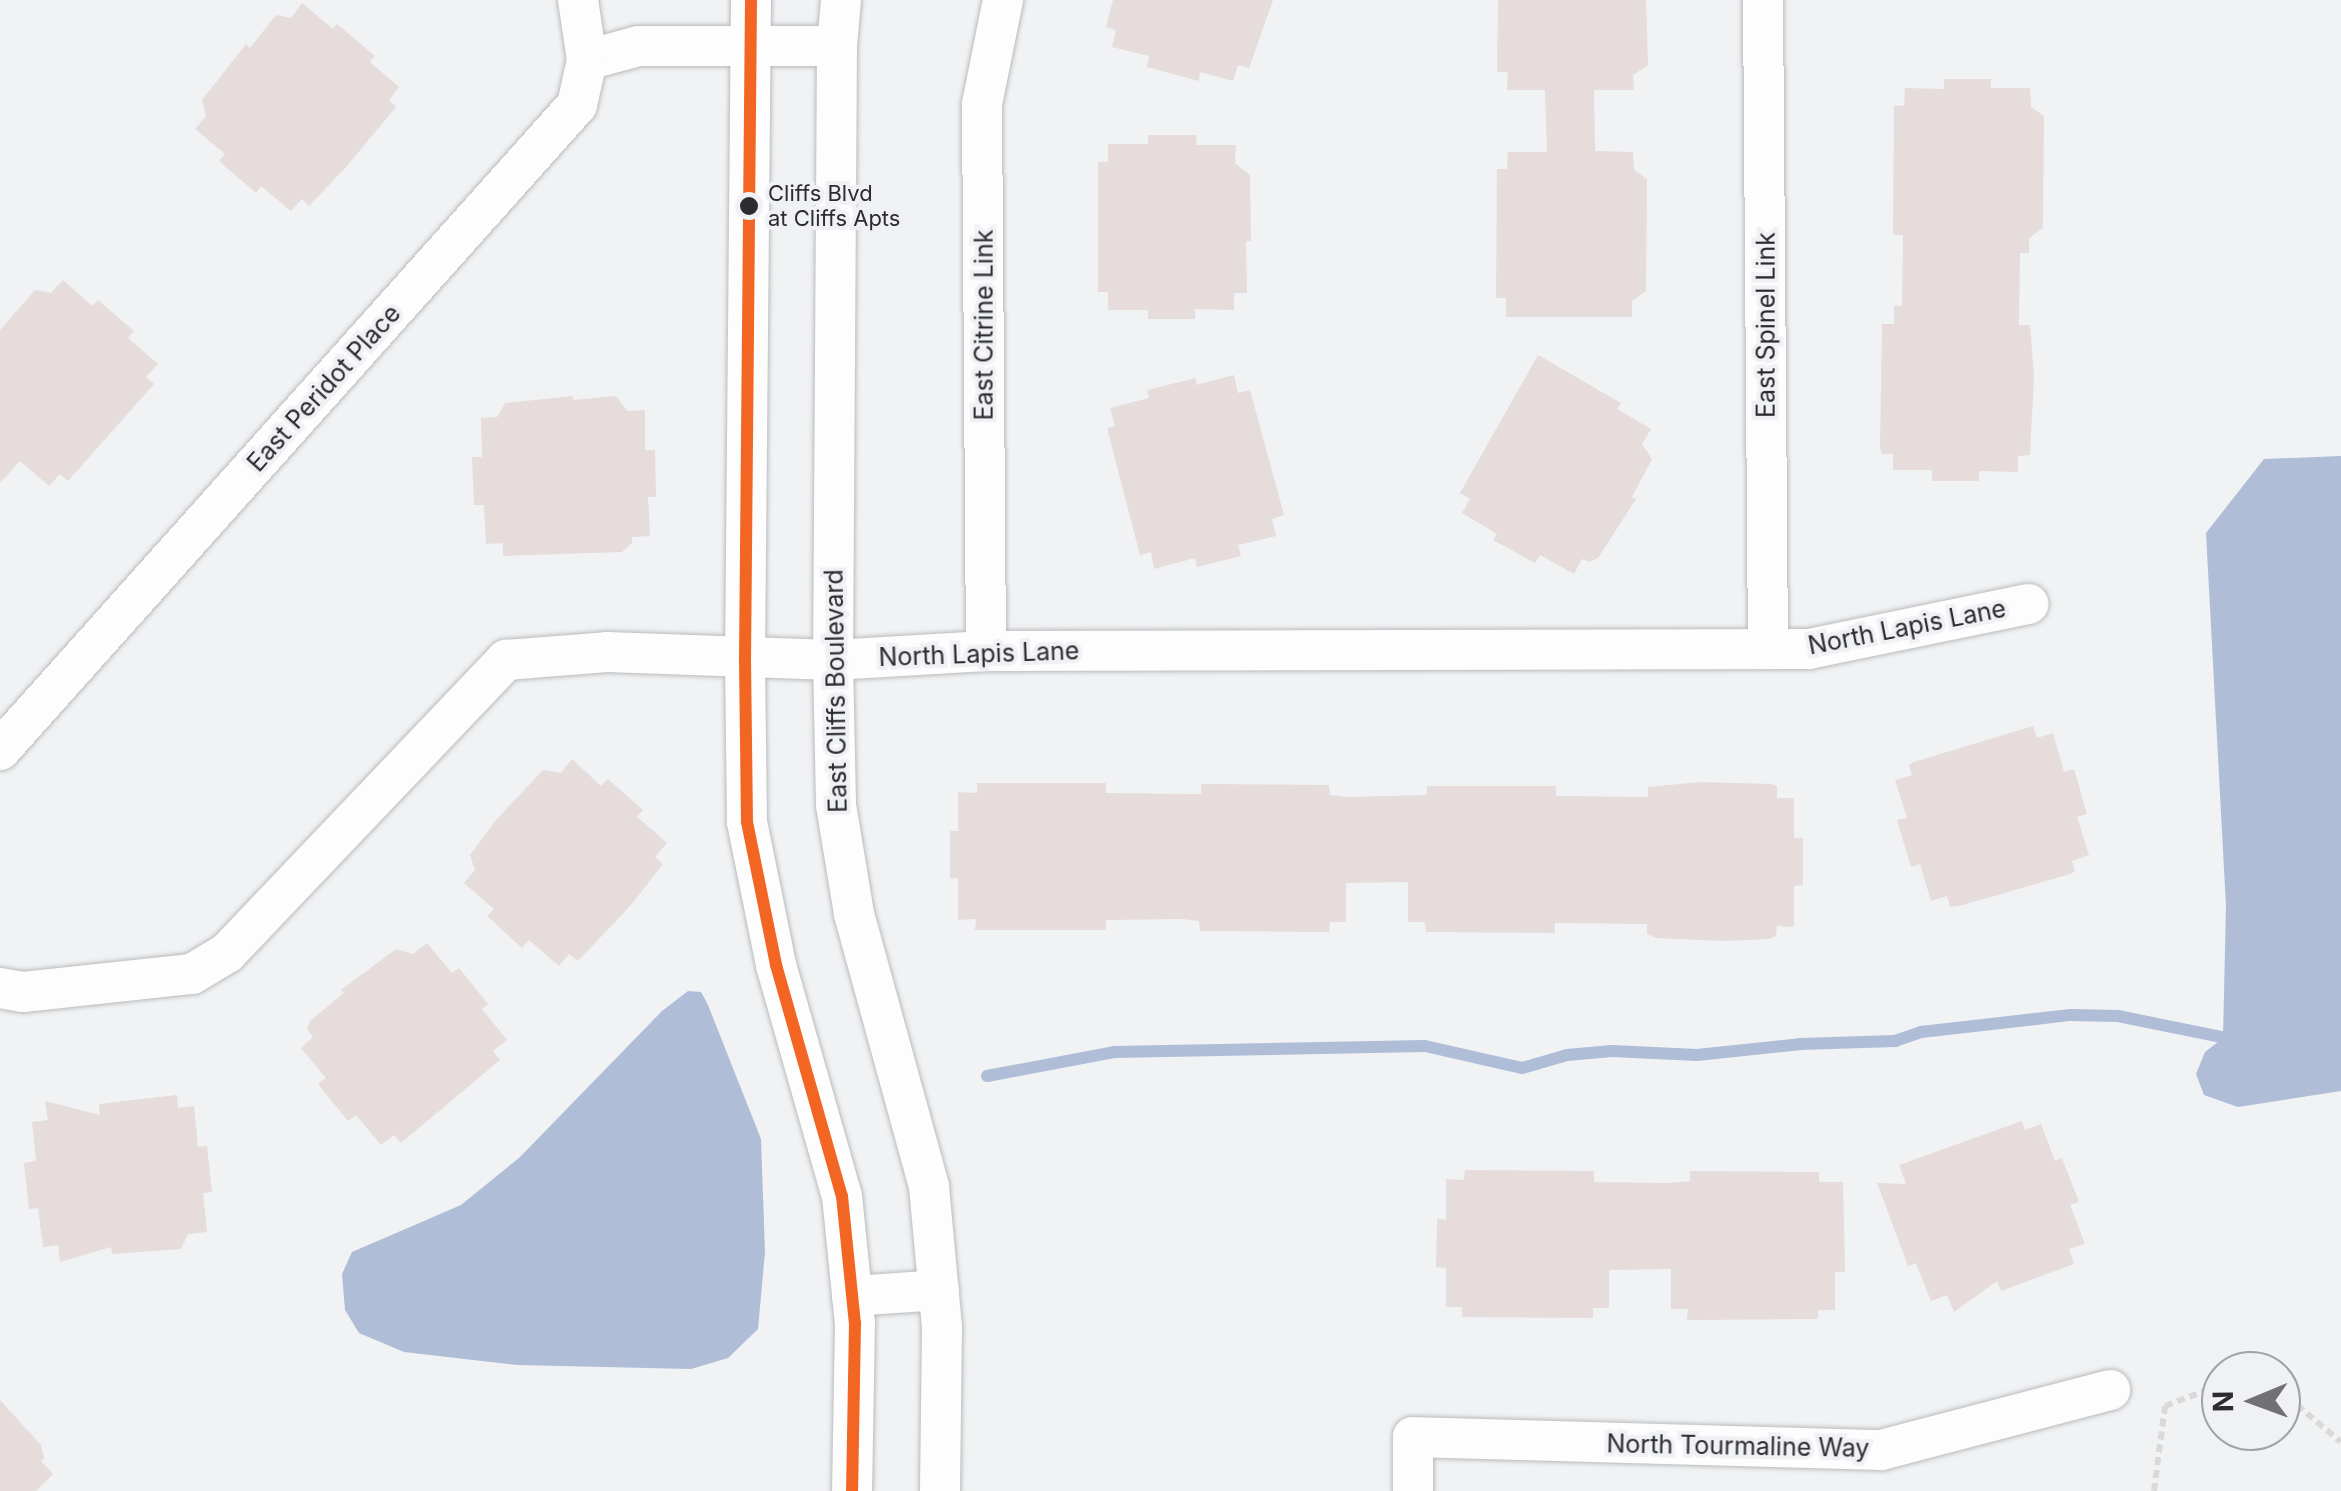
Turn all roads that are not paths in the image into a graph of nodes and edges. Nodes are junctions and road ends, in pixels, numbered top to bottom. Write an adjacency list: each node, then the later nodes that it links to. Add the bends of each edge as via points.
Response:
1 (578, 0): 8 (street, East Peridot Place)
2 (751, 0): 6 (street)
3 (841, 0): 7 (street, East Cliffs Boulevard)
4 (1003, 0): 11 (street, East Citrine Link, via 982,104)
5 (1763, 0): 10 (street, East Spinel Link)
6 (748, 44): 7 (street); 8 (street, via 639,46); 12 (street)
7 (837, 46): 13 (street, East Cliffs Boulevard)
8 (587, 60): 14 (street, East Peridot Place, via 576,106)
9 (2028, 604): 10 (street, North Lapis Lane, via 1809,649)
10 (1768, 649): 11 (street, North Lapis Lane)
11 (986, 651): 13 (street, North Lapis Lane)
12 (745, 659): 13 (street, North Lapis Lane); 15 (street, North Lapis Lane, via 607,652 506,660 226,953 192,974 23,992); 17 (street, via 748,822 776,966 842,1196)
13 (833, 660): 16 (street, East Cliffs Boulevard, via 836,804 854,914 929,1187)
14 (0, 750)
15 (0, 988)
16 (939, 1290): 17 (street); 20 (street, East Cliffs Boulevard)
17 (852, 1296): 19 (street)
18 (2110, 1390): 21 (street, North Tourmaline Way, via 1881,1450 1413,1437)
19 (852, 1491)
20 (940, 1491)
21 (1412, 1491)

